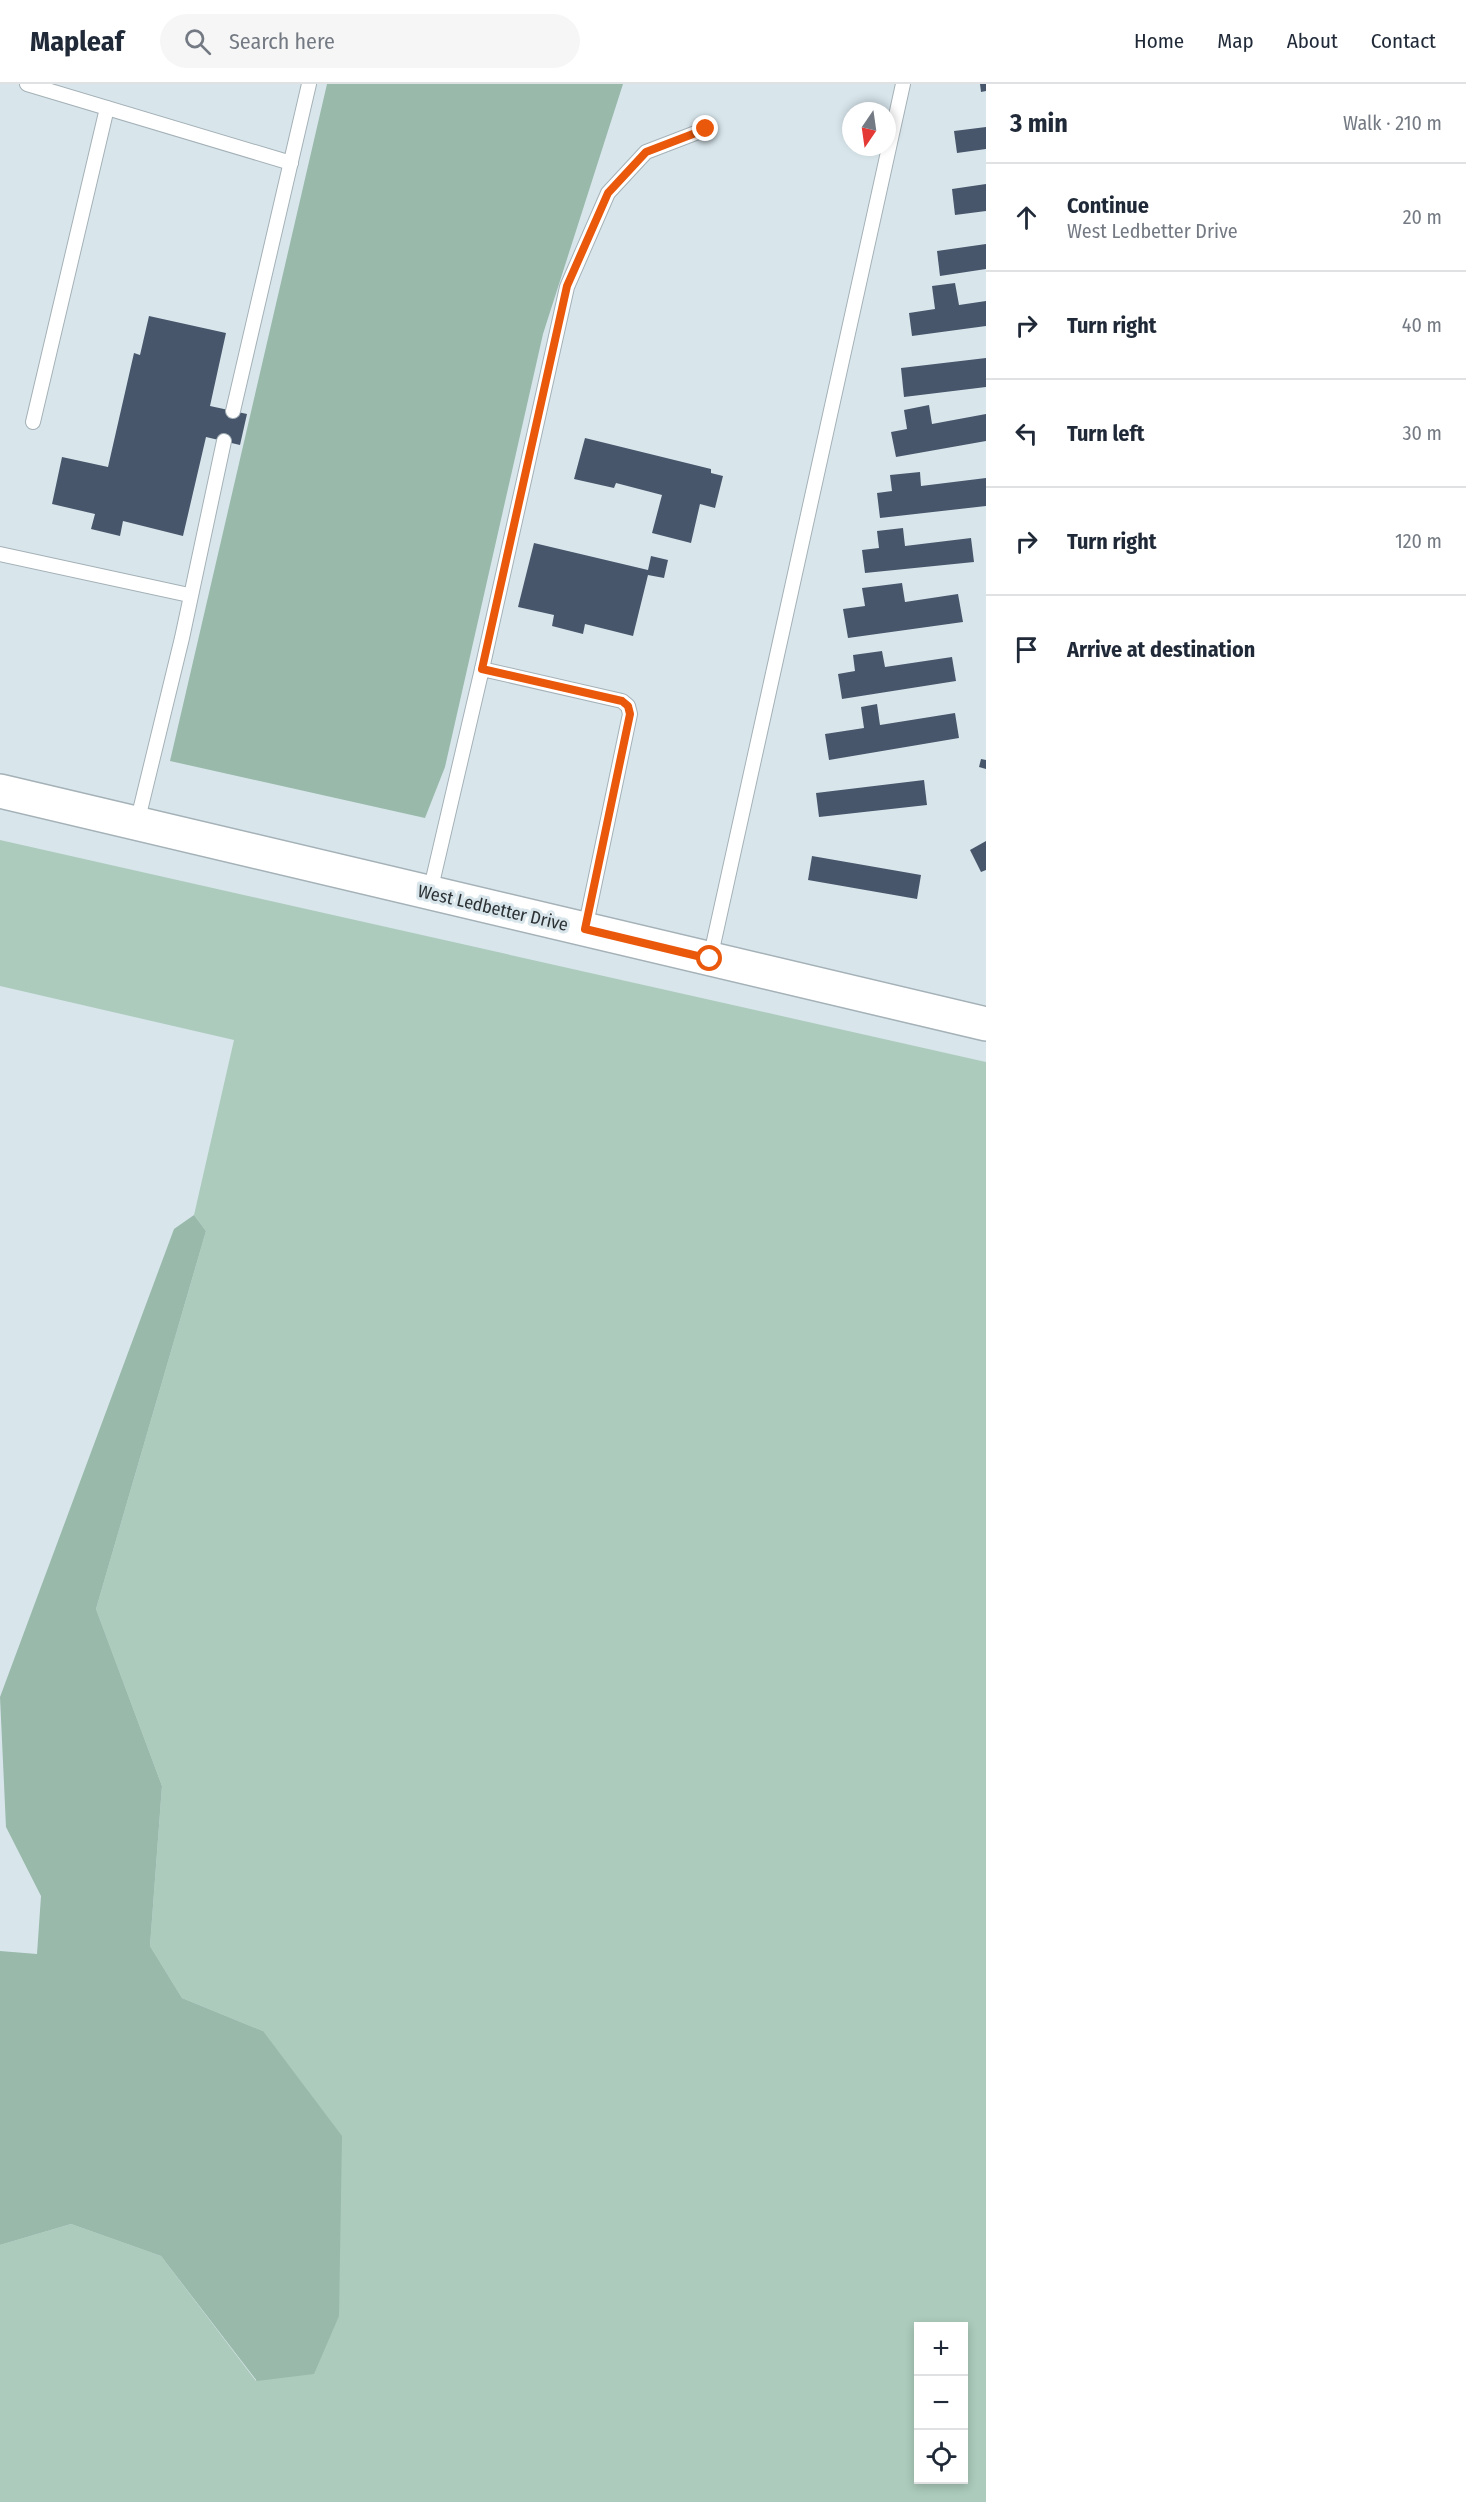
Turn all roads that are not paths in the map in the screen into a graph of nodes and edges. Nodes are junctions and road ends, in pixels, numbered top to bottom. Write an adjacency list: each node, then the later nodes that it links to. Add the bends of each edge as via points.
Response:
1 (27, 84): 4 (lane)
2 (309, 84): 6 (lane)
3 (903, 84): 17 (lane)
4 (107, 108): 6 (lane); 8 (lane)
5 (706, 129): 12 (lane, via 646,152 608,193 567,286)
6 (291, 163): 7 (lane)
7 (233, 411)
8 (33, 422)
9 (224, 441): 11 (lane)
10 (0, 554): 11 (lane)
11 (189, 596): 14 (lane)
12 (482, 669): 15 (lane); 16 (lane, via 622,701 628,706 630,714)
13 (0, 791): 14 (street, West Ledbetter Drive)
14 (137, 824): 15 (street, West Ledbetter Drive)
15 (430, 892): 16 (street, West Ledbetter Drive)
16 (585, 929): 17 (street, West Ledbetter Drive)
17 (710, 959): 18 (street, West Ledbetter Drive)
18 (986, 1024)

